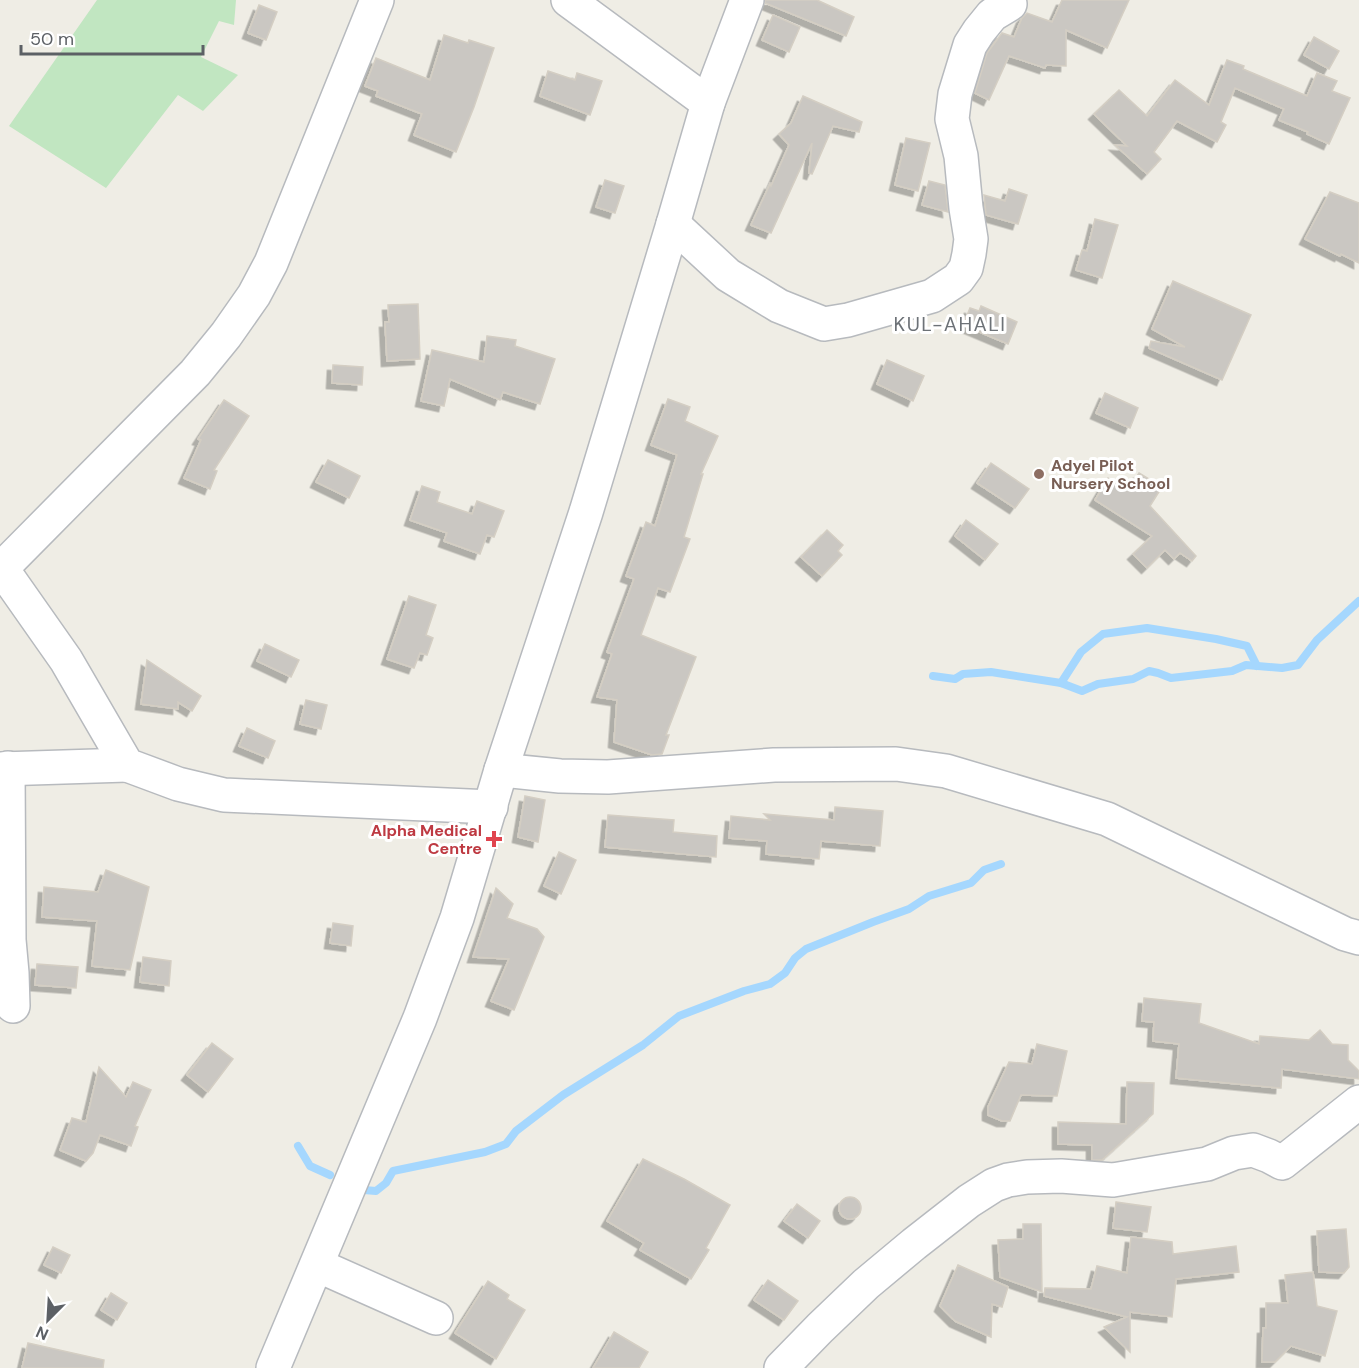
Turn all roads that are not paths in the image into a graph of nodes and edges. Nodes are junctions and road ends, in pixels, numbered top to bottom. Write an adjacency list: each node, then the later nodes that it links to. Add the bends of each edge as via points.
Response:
1 (377, 0): 7 (street, via 271,263 254,295 195,373)
2 (568, 0): 5 (street)
3 (747, 0): 5 (street)
4 (1010, 4): 6 (street, via 992,15 970,45 955,94 951,119 961,156 971,238 966,268 941,291 824,324 779,306 728,275)
5 (708, 103): 6 (street)
6 (673, 224): 10 (street, via 586,512)
7 (1, 567): 8 (street, via 66,660)
8 (127, 765): 9 (street); 11 (street, via 178,784 224,795)
9 (4, 768): 13 (street)
10 (501, 771): 11 (street); 12 (street, via 608,777 774,765 896,764 946,771 1107,819)
11 (491, 807): 15 (street, via 457,918 420,1018)
12 (1359, 938)
13 (13, 1006)
14 (1359, 1102): 18 (street, via 1282,1163 1253,1150 1208,1164 1113,1180 1027,1177 994,1185 866,1284)
15 (317, 1265): 16 (street); 17 (street)
16 (436, 1318)
17 (273, 1368)
18 (781, 1368)

